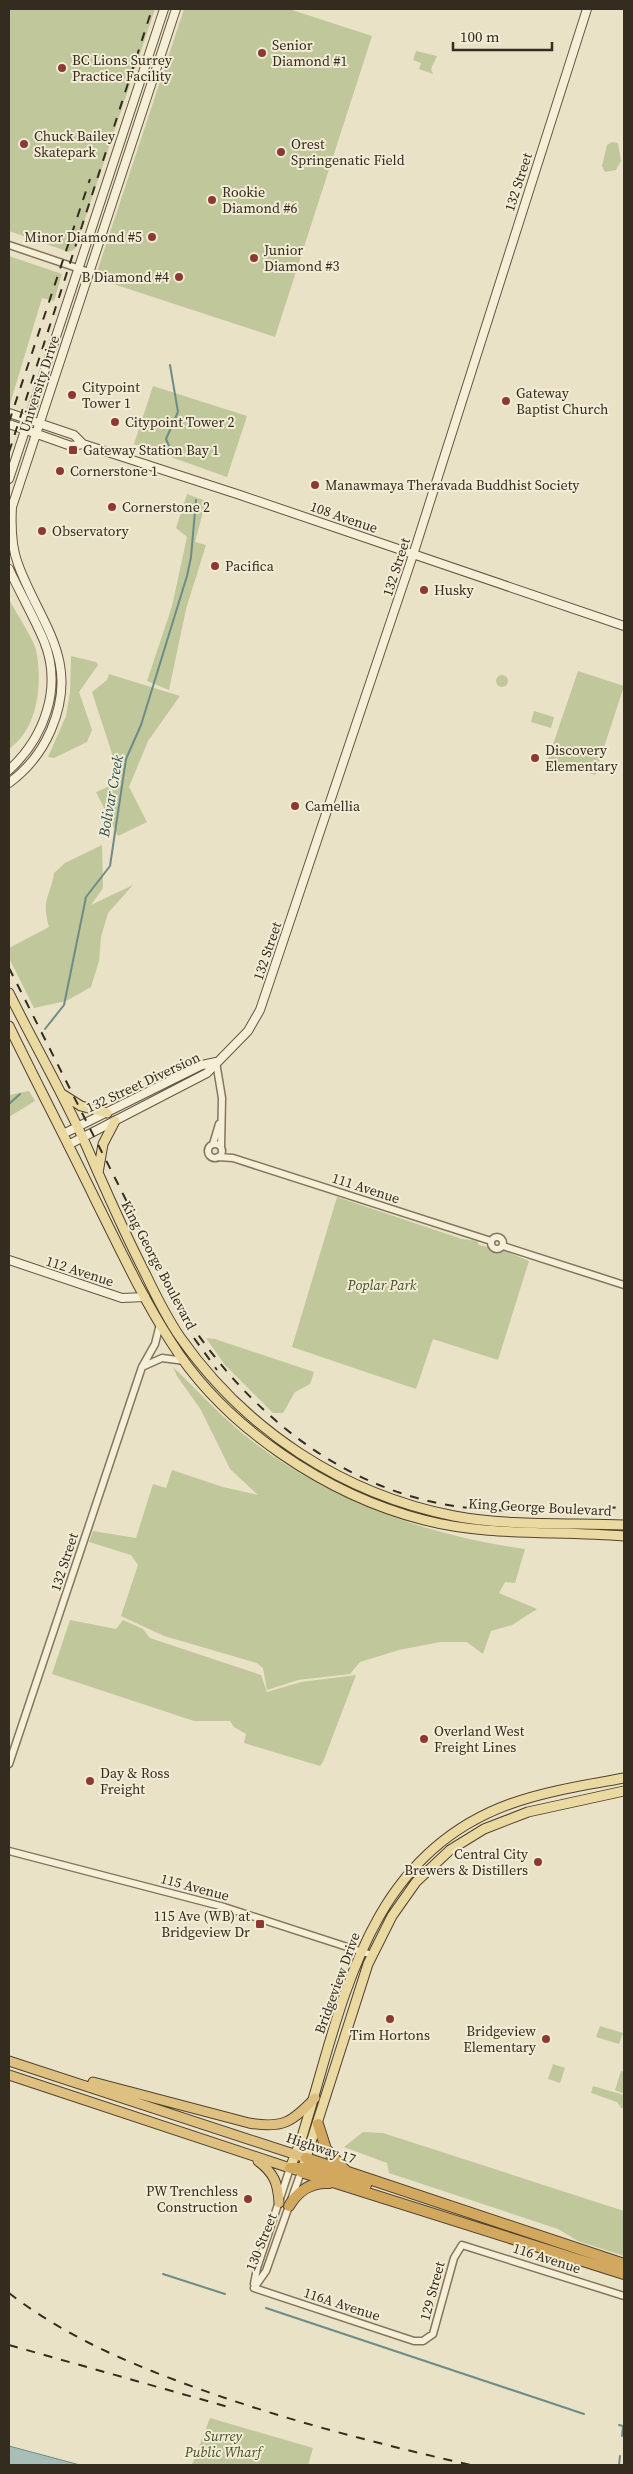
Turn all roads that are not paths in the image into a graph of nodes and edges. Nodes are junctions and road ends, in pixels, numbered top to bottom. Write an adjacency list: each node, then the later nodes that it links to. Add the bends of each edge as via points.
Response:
1 (164, 9): 5 (main road, University Drive)
2 (176, 9): 6 (main road, University Drive)
3 (587, 9): 15 (main road, 132 Street)
4 (9, 245): 5 (street)
5 (78, 268): 6 (street); 8 (main road, University Drive)
6 (89, 272): 9 (main road, University Drive)
7 (9, 413): 8 (main road, 108 Avenue)
8 (29, 420): 9 (main road, 108 Avenue); 11 (main road, University Drive)
9 (39, 423): 12 (main road, University Drive); 13 (main road, 108 Avenue, via 74,435)
10 (9, 424): 11 (main road, 108 Avenue)
11 (25, 430): 12 (main road, 108 Avenue); 14 (main road, University Drive)
12 (36, 434): 13 (main road, 108 Avenue, via 71,446); 16 (main road, University Drive, via 12,507)
13 (83, 444): 15 (main road, 108 Avenue)
14 (9, 478)
15 (413, 555): 20 (main road, 108 Avenue); 25 (main road, 132 Street, via 260,1010 248,1031)
16 (17, 563): 17 (street); 18 (main road, University Drive)
17 (9, 568): 19 (main road)
18 (23, 576): 19 (street); 22 (main road, University Drive, via 56,646 61,693 47,740 30,764)
19 (11, 581): 21 (main road, via 45,642 50,662 51,692 47,714 38,735)
20 (624, 626)
21 (9, 770)
22 (9, 783)
23 (9, 993): 26 (main road, King George Boulevard)
24 (9, 1026): 31 (main road, King George Boulevard)
25 (216, 1062): 27 (main road, 132 Street Diversion, via 202,1065); 28 (street, via 222,1098); 29 (main road, 132 Street Diversion, via 207,1073)
26 (59, 1092): 27 (main road, via 81,1106); 30 (main road, King George Boulevard)
27 (107, 1112): 30 (main road, 132 Street Diversion)
28 (220, 1121): 33 (street); 35 (street)
29 (115, 1122): 32 (main road, 132 Street Diversion); 38 (main road, via 103,1144)
30 (77, 1127): 31 (main road, 132 Street Diversion); 32 (main road, King George Boulevard)
31 (63, 1134): 34 (main road, King George Boulevard)
32 (83, 1138): 34 (main road, 132 Street Diversion); 38 (main road, King George Boulevard)
33 (213, 1144): 35 (street); 36 (street, via 209,1154)
34 (68, 1145): 41 (main road, King George Boulevard)
35 (221, 1148): 36 (street); 37 (street, 111 Avenue)
36 (218, 1157): 37 (street, 111 Avenue)
37 (233, 1158): 40 (street, 111 Avenue, via 491,1241 496,1236 500,1237 503,1246)
38 (98, 1174): 42 (main road, King George Boulevard)
39 (9, 1260): 41 (main road, 112 Avenue, via 122,1298)
40 (624, 1285)
41 (145, 1297): 42 (main road); 43 (main road, King George Boulevard)
42 (157, 1297): 46 (main road, King George Boulevard, via 179,1336 202,1366 252,1418 294,1452 345,1480 402,1503 456,1517)
43 (160, 1324): 44 (main road, King George Boulevard); 45 (street, 132 Street, via 155,1344)
44 (185, 1361): 45 (street, via 162,1358); 47 (main road, King George Boulevard, via 201,1383 245,1426 316,1475 371,1502 424,1520 479,1531)
45 (142, 1367): 48 (street, 132 Street)
46 (624, 1525)
47 (624, 1536)
48 (9, 1764)
49 (624, 1778): 52 (main road, Bridgeview Drive, via 509,1804 443,1839 395,1890)
50 (624, 1791): 53 (main road, Bridgeview Drive, via 528,1812 484,1828 466,1839 416,1882 392,1916)
51 (9, 1851): 52 (street, 115 Avenue, via 224,1907)
52 (360, 1951): 53 (street, 115 Avenue); 57 (main road, Bridgeview Drive)
53 (372, 1955): 58 (main road, Bridgeview Drive)
54 (9, 2061): 55 (highway, Highway 17)
55 (37, 2069): 57 (highway, via 259,2125 286,2123); 59 (highway, Highway 17)
56 (9, 2075): 60 (highway, Highway 17)
57 (315, 2098): 59 (main road, Bridgeview Drive)
58 (318, 2124): 61 (main road, Bridgeview Drive); 63 (highway, via 326,2149)
59 (296, 2154): 61 (highway, Highway 17); 62 (main road, Bridgeview Drive)
60 (252, 2156): 62 (highway, Highway 17); 65 (highway, via 275,2177)
61 (303, 2165): 62 (highway); 63 (highway, Highway 17); 64 (highway, Highway 17); 65 (street, 130 Street); 66 (highway, via 444,2209)
62 (290, 2168): 65 (street, 130 Street)
63 (347, 2171): 66 (highway, Highway 17)
64 (337, 2184): 65 (highway, via 306,2187); 69 (highway, Highway 17)
65 (284, 2205): 70 (street, 130 Street, via 257,2268); 70 (street, 130 Street, via 266,2271)
66 (483, 2216): 68 (highway, Highway 17)
67 (462, 2245): 71 (street, 116 Avenue); 72 (street, 129 Street, via 454,2258 433,2334)
68 (624, 2264)
69 (624, 2274)
70 (254, 2288): 72 (street, 116A Avenue, via 407,2339)
71 (624, 2296)
72 (423, 2341)

